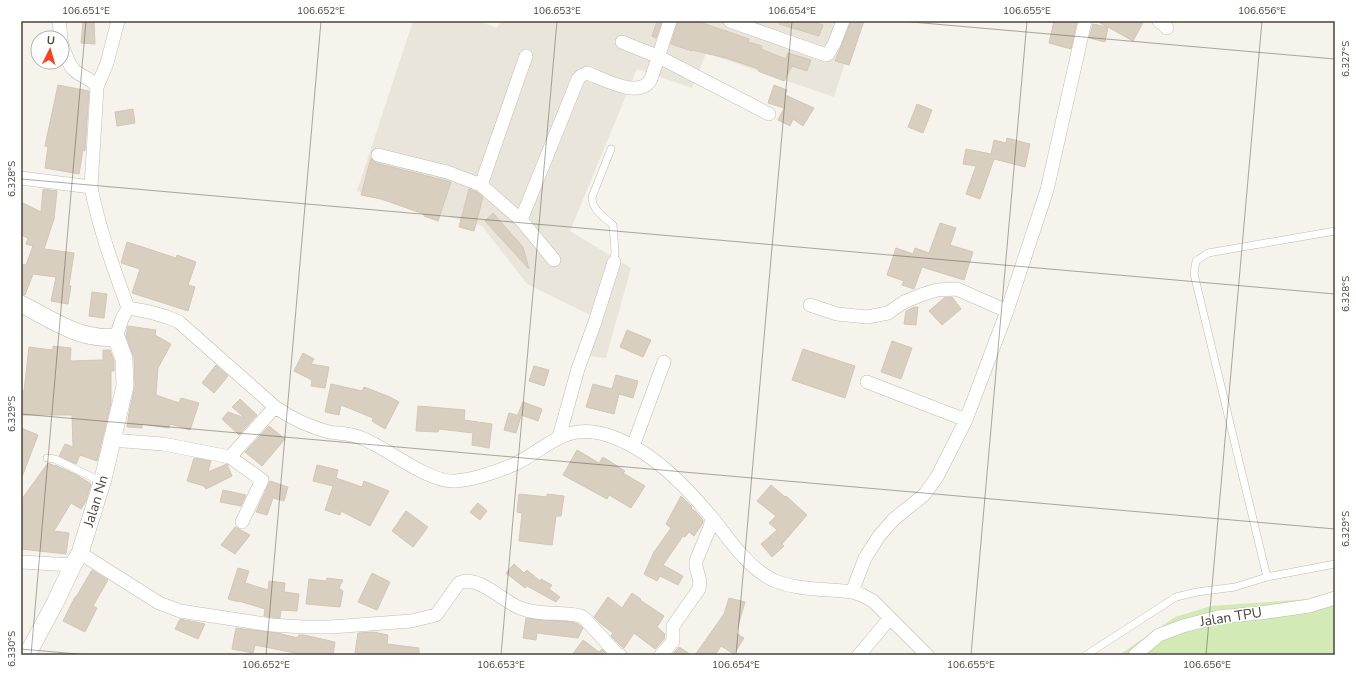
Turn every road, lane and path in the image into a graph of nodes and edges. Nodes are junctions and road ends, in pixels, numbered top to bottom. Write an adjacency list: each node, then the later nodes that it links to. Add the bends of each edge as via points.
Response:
1 (118, 21): 10 (street)
2 (670, 21): 8 (street)
3 (730, 21): 4 (street, via 826,55 834,44)
4 (843, 21)
5 (1085, 21): 24 (street, via 1047,190)
6 (622, 42): 8 (street)
7 (526, 56): 15 (street)
8 (659, 56): 11 (street); 17 (street, via 648,84 642,87 626,88 587,73 578,79)
9 (70, 62): 10 (street, via 74,70)
10 (98, 87): 16 (street)
11 (770, 114)
12 (611, 149): 20 (lane, via 592,203 599,214 613,225)
13 (378, 155): 15 (street, via 447,172)
14 (21, 178): 16 (street)
15 (481, 185): 17 (street)
16 (91, 187): 23 (street, via 109,255)
17 (521, 220): 19 (street)
18 (1335, 231): 41 (lane, via 1208,253 1196,261 1194,274)
19 (554, 260)
20 (614, 262): 30 (street, via 578,369)
21 (21, 304): 25 (street, via 72,331 108,338)
22 (810, 306): 24 (street, via 837,314 867,317 888,313 920,295 937,290 957,289)
23 (128, 308): 25 (street); 28 (street, via 164,315 179,322)
24 (1007, 311): 29 (street)
25 (116, 337): 31 (street, Jalan Nn, via 123,352 125,386)
26 (664, 362): 32 (street)
27 (867, 382): 29 (street)
28 (275, 407): 30 (street, via 290,418 323,430 359,437 416,469 454,482 516,464); 33 (street)
29 (966, 420): 42 (street, via 937,477 924,495 894,519 879,536 865,558)
30 (559, 437): 32 (street, via 577,431 592,431)
31 (112, 440): 33 (street, via 163,444); 35 (street, Jalan Nn)
32 (633, 446): 36 (street, via 677,479)
33 (230, 456): 37 (street, via 262,480)
34 (47, 458): 35 (lane, via 55,459)
35 (102, 482): 38 (street, Jalan Nn)
36 (712, 518): 42 (street, via 753,566 771,579 784,584); 47 (street, via 696,561 699,589 673,626 673,640)
37 (242, 522)
38 (76, 559): 39 (street); 45 (street, Jalan Nn); 46 (street, via 169,608 284,626 331,627 422,620 436,615 458,583 473,582 520,608 581,616)
39 (21, 562)
40 (1335, 564): 41 (lane)
41 (1267, 577): 50 (lane, via 1235,587 1176,597)
42 (852, 592): 44 (street, via 873,601)
43 (1335, 598): 51 (street, Jalan TPU, via 1309,606 1218,617 1183,626 1159,635)
44 (890, 618): 48 (street); 49 (street)
45 (27, 655)
46 (620, 655)
47 (661, 655)
48 (859, 655)
49 (927, 655)
50 (1086, 655)
51 (1135, 655)

